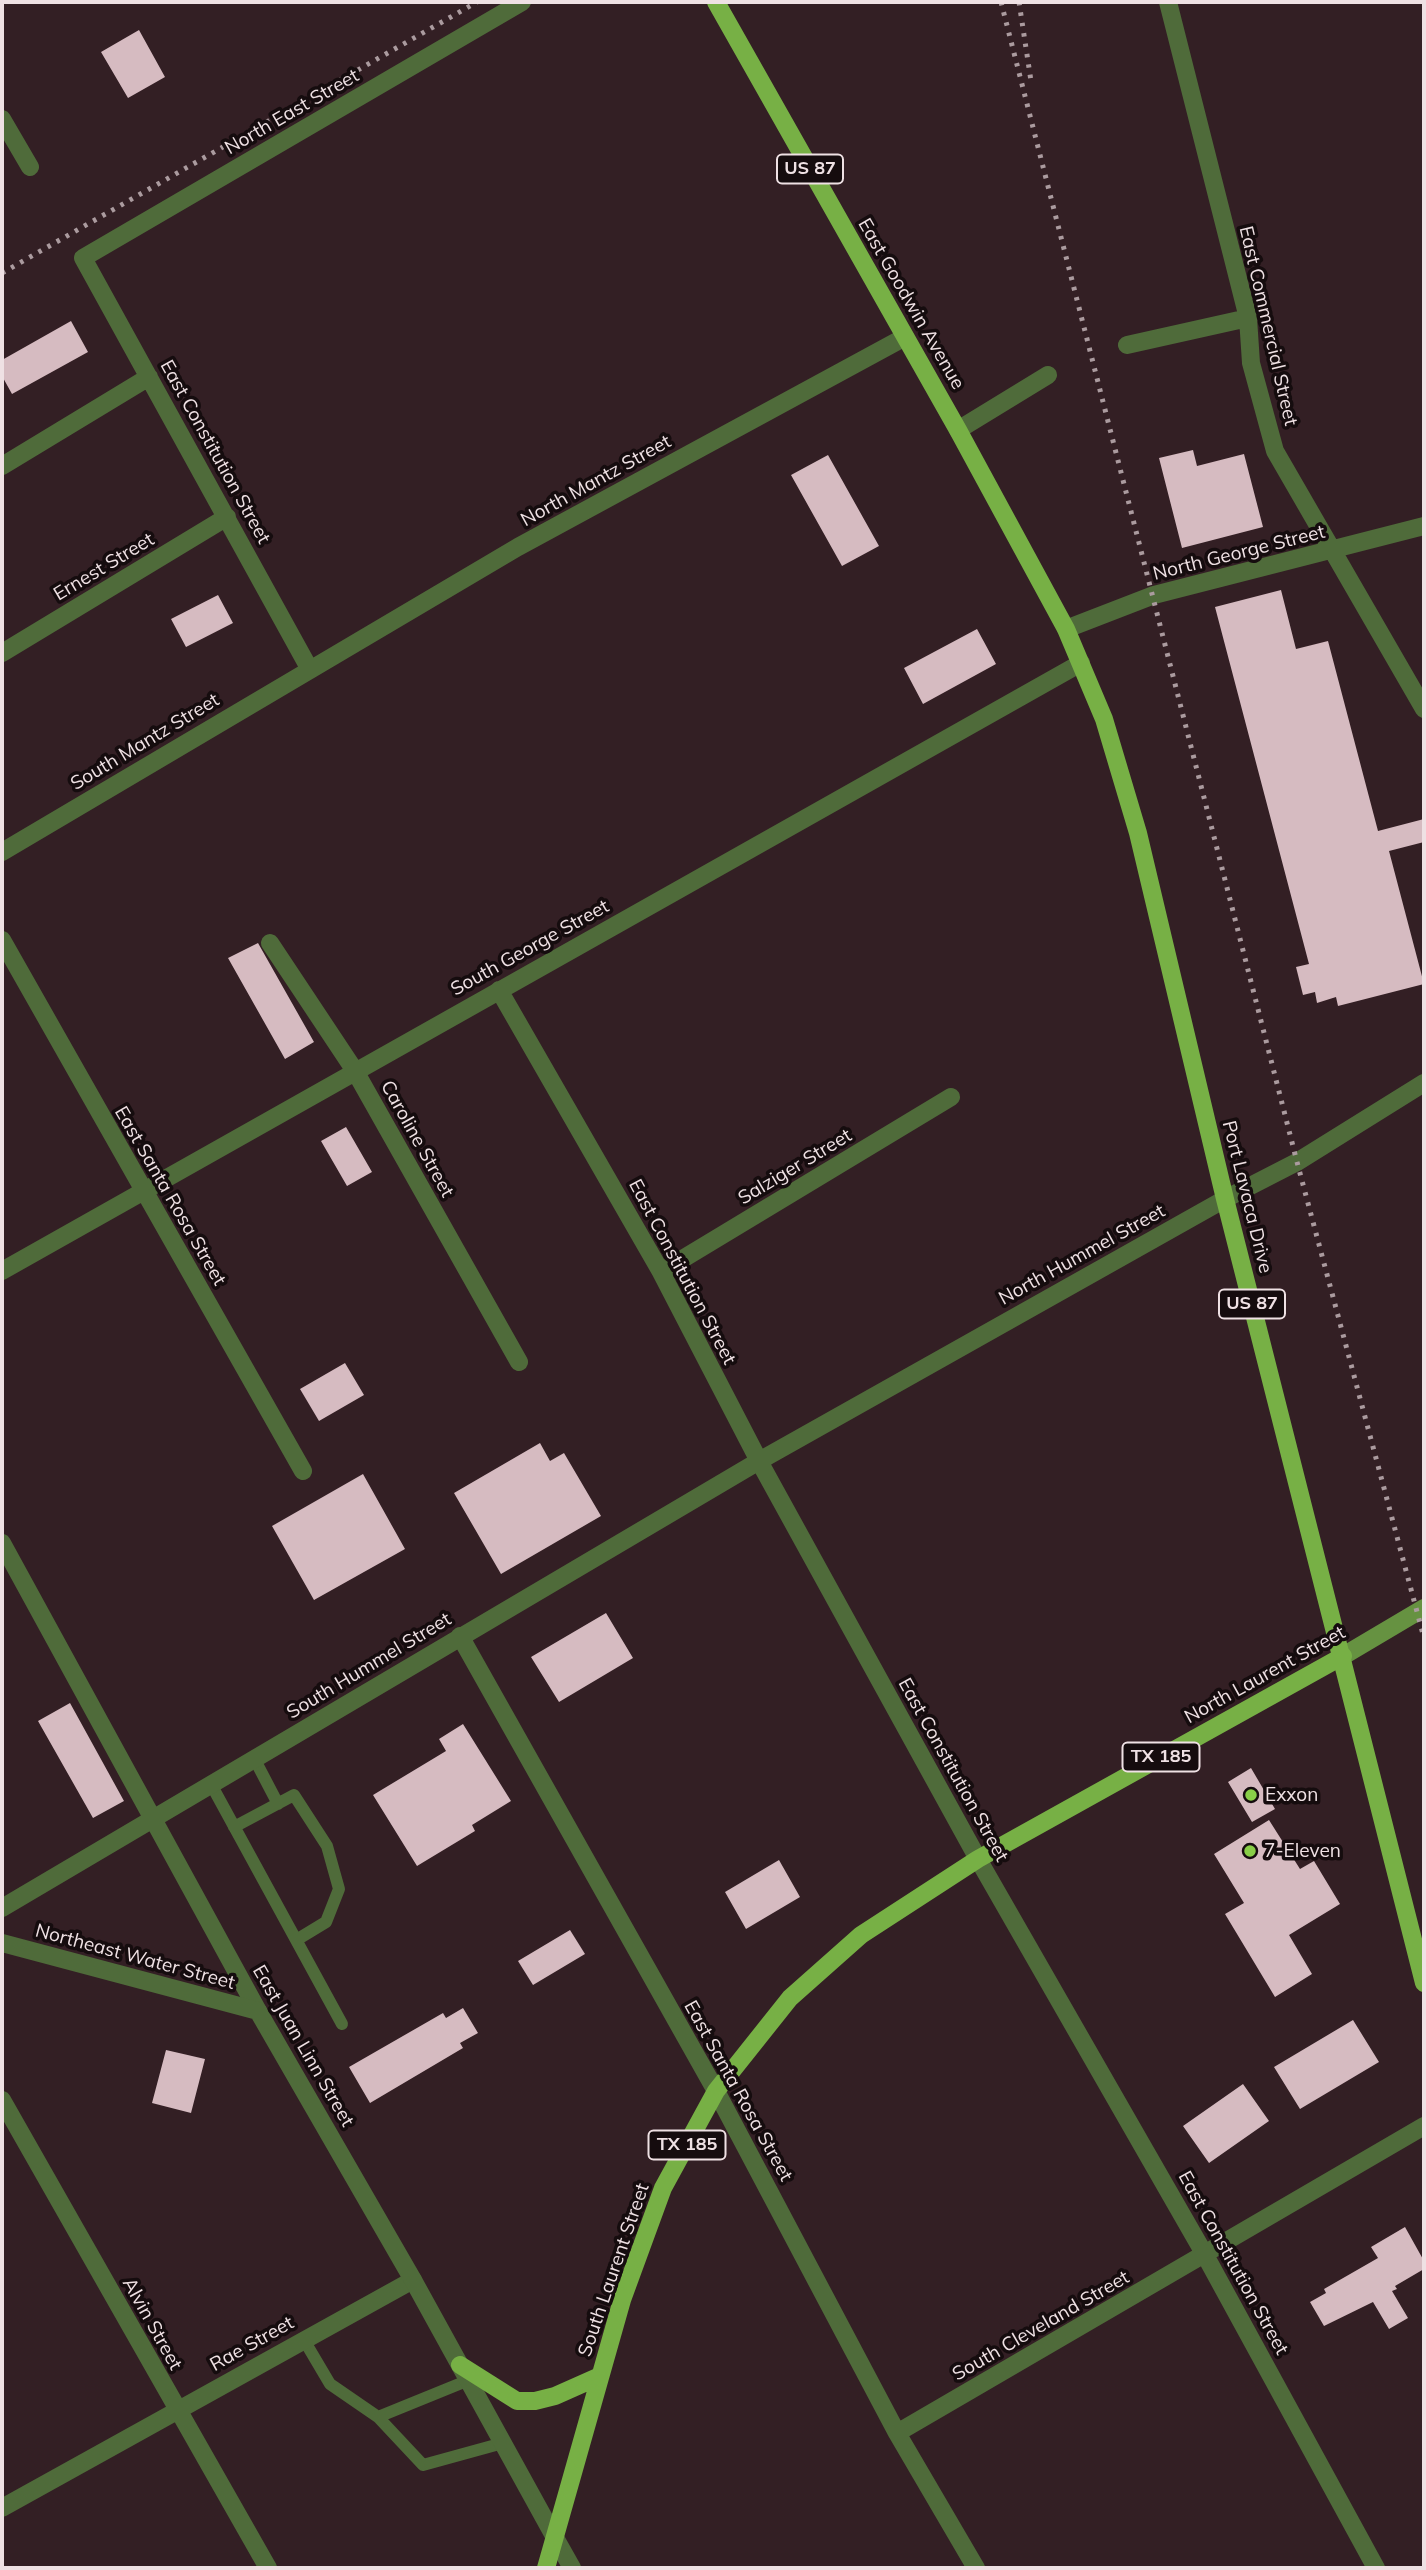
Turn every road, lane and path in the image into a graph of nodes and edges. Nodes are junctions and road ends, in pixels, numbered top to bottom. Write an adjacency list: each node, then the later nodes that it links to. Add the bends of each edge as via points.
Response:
1 (522, 2): 6 (street, North East Street)
2 (716, 2): 8 (main road, East Goodwin Avenue / US 87)
3 (1168, 2): 7 (street, East Commercial Street)
4 (2, 119): 5 (street)
5 (30, 167)
6 (83, 258): 11 (street, East Constitution Street)
7 (1248, 318): 9 (street); 16 (street, East Commercial Street, via 1251,363 1275,452)
8 (905, 337): 12 (main road, East Goodwin Avenue / US 87); 20 (street, North Mantz Street, via 518,547)
9 (1127, 345)
10 (1048, 376): 12 (street)
11 (149, 377): 13 (street); 14 (street, East Constitution Street)
12 (958, 430): 17 (main road, East Goodwin Avenue / US 87)
13 (2, 466)
14 (227, 517): 18 (street, Ernest Street); 20 (street, East Constitution Street)
15 (1424, 527): 16 (street, North George Street)
16 (1331, 551): 17 (street, North George Street, via 1154,595); 21 (street, East Commercial Street)
17 (1066, 629): 19 (main road, Port Lavaca Drive / US 87)
18 (2, 653)
19 (1081, 663): 25 (street, South George Street); 30 (main road, Port Lavaca Drive / US 87, via 1104,719 1138,833)
20 (309, 668): 22 (street, South Mantz Street)
21 (1424, 709)
22 (2, 852)
23 (2, 940): 29 (street, East Santa Rosa Street)
24 (270, 943): 26 (street, Caroline Street)
25 (499, 990): 26 (street, South George Street); 32 (street, East Constitution Street)
26 (355, 1071): 29 (street, South George Street); 33 (street, Caroline Street)
27 (1424, 1083): 30 (street, North Hummel Street, via 1297,1162)
28 (951, 1097): 32 (street, Salziger Street)
29 (143, 1191): 31 (street, South George Street); 35 (street, East Santa Rosa Street)
30 (1225, 1199): 34 (street, North Hummel Street); 39 (main road, Port Lavaca Drive / US 87)
31 (2, 1271)
32 (662, 1272): 34 (street, East Constitution Street)
33 (519, 1362)
34 (758, 1461): 38 (street, South Hummel Street); 45 (street, East Constitution Street)
35 (303, 1471)
36 (2, 1543): 43 (street, East Juan Linn Street)
37 (1424, 1608): 39 (main road, North Laurent Street / TX 185)
38 (460, 1636): 40 (street, South Hummel Street); 52 (street, East Santa Rosa Street)
39 (1343, 1656): 45 (main road, North Laurent Street / TX 185); 49 (main road, Port Lavaca Drive / US 87)
40 (255, 1760): 41 (street, South Hummel Street); 42 (lane)
41 (212, 1786): 43 (street, South Hummel Street); 44 (lane)
42 (278, 1804): 44 (lane); 47 (lane, via 295,1794 327,1846 340,1889 326,1922)
43 (156, 1820): 46 (street, South Hummel Street); 50 (street, East Juan Linn Street)
44 (234, 1827): 47 (lane)
45 (978, 1859): 52 (main road, South Laurent Street / TX 185, via 861,1935 790,1998); 55 (street, East Constitution Street)
46 (2, 1908)
47 (298, 1940): 51 (lane)
48 (2, 1943): 50 (street, Northeast Water Street)
49 (1424, 1983)
50 (258, 2011): 56 (street, East Juan Linn Street)
51 (342, 2024)
52 (716, 2091): 59 (main road, South Laurent Street / TX 185, via 663,2188); 62 (street, East Santa Rosa Street)
53 (2, 2099): 60 (street, Alvin Street)
54 (1424, 2126): 55 (street, South Cleveland Street)
55 (1205, 2255): 62 (street, South Cleveland Street); 70 (street, East Constitution Street)
56 (413, 2280): 57 (street, Rae Street); 58 (street, East Juan Linn Street)
57 (304, 2340): 60 (street, Rae Street); 61 (lane, via 330,2384)
58 (465, 2373): 59 (main road, via 517,2401 555,2396); 61 (lane); 63 (street, East Juan Linn Street)
59 (600, 2376): 65 (main road, South Laurent Street / TX 185)
60 (176, 2410): 64 (street, Rae Street); 66 (street, Alvin Street)
61 (378, 2417): 63 (lane, via 423,2465)
62 (897, 2433): 69 (street, East Santa Rosa Street)
63 (503, 2443): 65 (street, East Juan Linn Street)
64 (2, 2508)
65 (554, 2536): 67 (main road, South Laurent Street / TX 185); 68 (street, East Juan Linn Street)
66 (268, 2568)
67 (546, 2568)
68 (572, 2568)
69 (975, 2568)
70 (1376, 2568)

